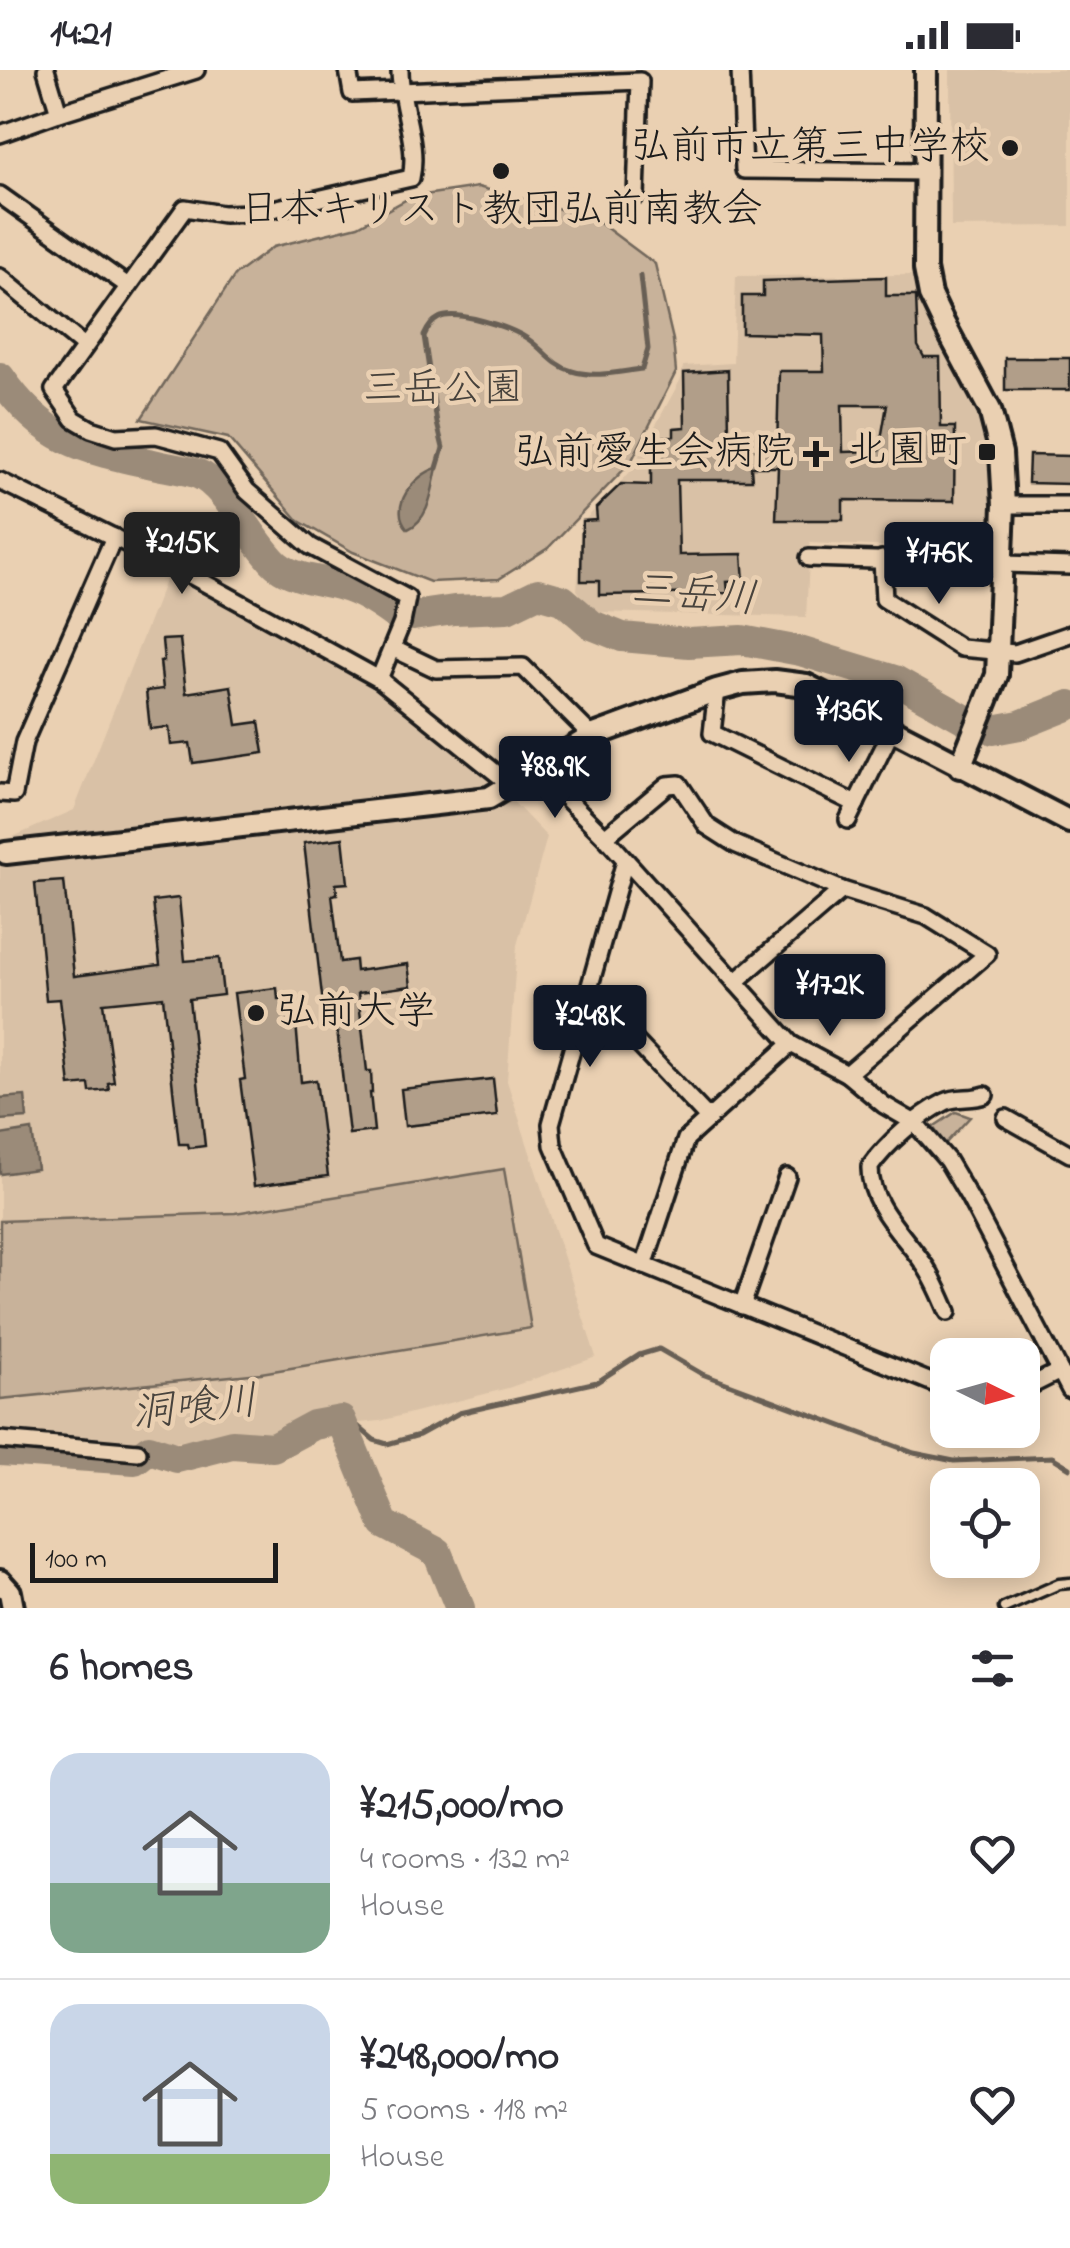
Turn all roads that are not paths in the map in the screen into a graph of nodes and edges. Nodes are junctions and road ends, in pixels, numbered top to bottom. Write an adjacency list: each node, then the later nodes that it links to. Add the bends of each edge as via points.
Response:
1 (46, 70): 9 (street)
2 (196, 70): 9 (street)
3 (348, 70): 8 (street, via 352,93)
4 (400, 70): 8 (street)
5 (740, 70): 11 (street, via 744,170)
6 (926, 70): 11 (street)
7 (640, 76): 8 (street); 13 (street)
8 (400, 92): 15 (street, via 414,161 410,178 254,213 185,208)
9 (59, 113): 10 (street)
10 (0, 134)
11 (926, 172): 18 (street, via 930,295 990,410)
12 (0, 195): 15 (street)
13 (636, 196)
14 (0, 277): 16 (street)
15 (128, 286): 16 (street)
16 (84, 346): 26 (street, via 54,390 74,418 116,438 156,435 219,452 247,491 310,546 407,598)
17 (1, 483): 20 (street)
18 (1004, 505): 19 (street); 23 (street)
19 (1070, 505)
20 (114, 537): 28 (street); 35 (street, via 24,742 14,794)
21 (809, 558): 22 (street)
22 (882, 559): 23 (street); 27 (street, via 884,599 961,648)
23 (1002, 564): 24 (street); 27 (street)
24 (1070, 566)
25 (1070, 634): 27 (street, via 1015,653)
26 (392, 648): 28 (street); 31 (street, via 436,669 523,666)
27 (1000, 650): 32 (street, via 998,675)
28 (379, 679): 34 (street)
29 (717, 690): 30 (street, via 776,681 806,686); 31 (street); 36 (street, via 712,732)
30 (892, 730): 32 (street); 36 (street)
31 (592, 736): 33 (street)
32 (960, 767): 38 (street)
33 (538, 770): 34 (street); 39 (street)
34 (511, 785): 40 (street, via 489,798)
35 (0, 793)
36 (856, 804): 37 (street)
37 (848, 820)
38 (1070, 822)
39 (605, 837): 41 (street); 42 (street, via 667,784 680,784 707,826)
40 (2, 854)
41 (626, 861): 43 (street); 44 (street)
42 (842, 890): 43 (street); 46 (street, via 926,916 986,954)
43 (735, 982): 45 (street)
44 (589, 992): 48 (street); 53 (street, via 551,1124 553,1145 596,1246)
45 (791, 1044): 46 (street); 48 (street)
46 (846, 1074): 50 (street)
47 (985, 1095): 50 (street, via 949,1099)
48 (709, 1118): 53 (street, via 686,1139)
49 (1006, 1118): 51 (street)
50 (915, 1123): 55 (street, via 874,1162 870,1182); 56 (street, via 969,1197)
51 (1070, 1154)
52 (787, 1177): 54 (street)
53 (644, 1266): 54 (street)
54 (742, 1306): 58 (street)
55 (948, 1312)
56 (1060, 1371): 57 (street); 59 (street)
57 (1040, 1381)
58 (930, 1382)
59 (1070, 1390)
60 (0, 1440): 61 (street)
61 (138, 1452)
62 (0, 1581): 64 (street)
63 (1070, 1583): 65 (lane)
64 (13, 1608)
65 (1004, 1608)

